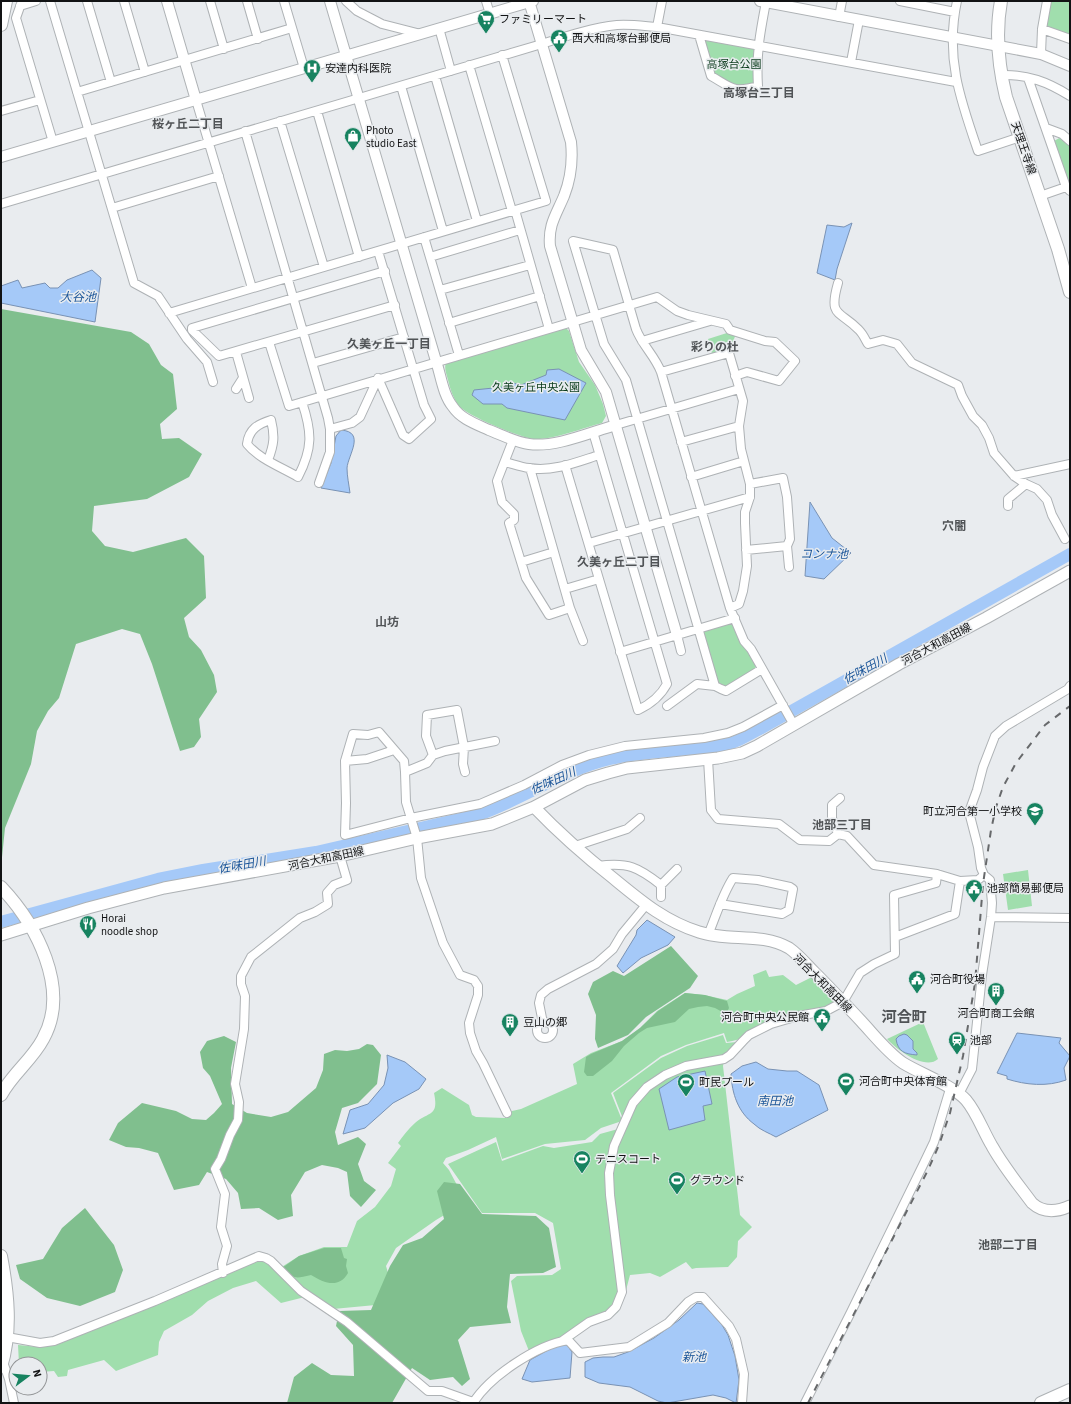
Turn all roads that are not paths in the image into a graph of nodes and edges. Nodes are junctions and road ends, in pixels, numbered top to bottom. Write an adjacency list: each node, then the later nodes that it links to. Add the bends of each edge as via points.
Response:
1 (6, 1): 26 (main road)
2 (36, 1): 21 (street)
3 (50, 1): 56 (street)
4 (87, 1): 53 (street)
5 (124, 1): 49 (street)
6 (167, 1): 43 (street)
7 (210, 1): 39 (street)
8 (247, 1): 34 (street)
9 (284, 1): 28 (street)
10 (330, 1): 41 (street)
11 (346, 1): 31 (street, via 357,11 382,24)
12 (486, 1): 23 (street)
13 (531, 1): 23 (street); 36 (street)
14 (662, 1): 27 (street)
15 (764, 1): 24 (street); 38 (street)
16 (842, 1): 24 (street)
17 (900, 1): 22 (street)
18 (957, 1): 22 (street)
19 (1002, 1): 37 (main road, 天理王寺線)
20 (1047, 1): 30 (street)
21 (21, 3): 59 (street, via 16,18)
22 (955, 12): 33 (street)
23 (490, 14): 29 (street)
24 (839, 17): 25 (street)
25 (859, 20): 33 (street); 44 (street)
26 (1, 25)
27 (657, 27): 32 (street); 36 (street, via 632,24 609,26)
28 (292, 28): 34 (street); 47 (street)
29 (439, 28): 31 (street); 48 (street)
30 (1042, 29): 35 (street); 40 (street)
31 (421, 34): 41 (street)
32 (699, 35): 38 (street); 38 (street, via 711,76 736,90 758,86)
33 (953, 37): 37 (street); 54 (street)
34 (258, 39): 39 (street)
35 (1070, 39)
36 (542, 44): 42 (street); 103 (street, via 571,142 571,175 550,234 552,252)
37 (997, 45): 40 (street); 50 (main road, 天理王寺線)
38 (758, 46): 44 (street)
39 (224, 49): 43 (street)
40 (1041, 54): 46 (street)
41 (346, 55): 47 (street); 58 (street)
42 (502, 56): 45 (street); 78 (street, via 546,201)
43 (184, 60): 49 (street); 60 (street)
44 (851, 62): 54 (street)
45 (469, 66): 48 (street); 78 (street)
46 (1070, 66)
47 (304, 68): 60 (street)
48 (451, 71): 51 (street)
49 (144, 72): 53 (street)
50 (1001, 75): 52 (street, via 1017,74); 67 (main road, 天理王寺線)
51 (435, 76): 55 (street); 79 (street)
52 (1028, 78): 57 (street, via 1059,88); 64 (street)
53 (111, 82): 56 (street)
54 (956, 82): 67 (street, via 978,151)
55 (401, 86): 58 (street); 81 (street)
56 (77, 92): 65 (street)
57 (1070, 96)
58 (359, 98): 62 (street); 83 (street)
59 (40, 100): 61 (street); 69 (street)
60 (196, 100): 65 (street); 70 (street)
61 (1, 111)
62 (317, 111): 63 (street); 85 (street)
63 (280, 121): 66 (street); 88 (street)
64 (1046, 128): 68 (street, via 1062,134); 74 (street)
65 (89, 131): 69 (street); 72 (street)
66 (245, 132): 70 (street); 90 (street)
67 (1020, 137): 75 (main road, 天理王寺線)
68 (1070, 141)
69 (53, 142): 71 (street)
70 (209, 142): 72 (street); 73 (street)
71 (1, 157)
72 (101, 174): 76 (street); 77 (street)
73 (219, 176): 77 (street); 93 (street)
74 (1068, 189): 75 (street)
75 (1040, 196): 91 (main road, 天理王寺線)
76 (1, 204)
77 (112, 208): 100 (street, via 134,283 158,296)
78 (513, 211): 79 (street); 80 (street)
79 (477, 221): 81 (street)
80 (520, 230): 86 (street); 87 (street)
81 (444, 231): 82 (street)
82 (424, 237): 83 (street); 86 (street)
83 (402, 244): 84 (street); 112 (street)
84 (378, 251): 85 (street); 89 (street)
85 (359, 257): 88 (street)
86 (430, 257): 94 (street)
87 (530, 264): 94 (street); 96 (street)
88 (324, 267): 90 (street)
89 (385, 271): 97 (street); 98 (street)
90 (288, 278): 93 (street); 97 (street)
91 (1068, 278): 95 (main road, 天理王寺線)
92 (838, 284): 140 (street, via 834,306 838,313 859,330 868,344 883,340 897,344 912,363 958,385 973,416 989,438 994,453)
93 (252, 288): 100 (street)
94 (440, 290): 104 (street)
95 (1070, 292)
96 (540, 296): 104 (street); 105 (street)
97 (293, 297): 106 (street); 110 (street, via 192,328 219,356)
98 (395, 305): 106 (street); 107 (street)
99 (628, 305): 101 (street); 101 (street, via 613,250 573,241); 102 (street, via 657,296 677,311); 108 (street)
100 (169, 313): 119 (street, via 207,362)
101 (595, 315): 103 (street); 126 (street, via 604,344 626,380)
102 (711, 321): 108 (street); 116 (street, via 726,324 730,330 775,342 795,362 779,381 747,372)
103 (572, 322): 105 (street); 127 (street, via 581,350 606,392)
104 (449, 323): 111 (street)
105 (550, 328): 111 (street)
106 (304, 331): 109 (street); 113 (street)
107 (404, 337): 113 (street); 114 (street)
108 (642, 341): 115 (street)
109 (269, 342): 110 (street); 124 (street, via 288,406)
110 (236, 352): 117 (street)
111 (459, 355): 112 (street)
112 (436, 361): 114 (street); 131 (street, via 447,397 456,411 469,421)
113 (313, 363): 122 (street)
114 (413, 368): 118 (street); 118 (street, via 431,419 409,439 403,435)
115 (661, 372): 116 (street, via 729,353); 125 (street)
116 (735, 376): 121 (street)
117 (243, 378): 120 (street); 123 (street)
118 (378, 378): 122 (street); 129 (street, via 360,417 352,423)
119 (213, 382)
120 (236, 389)
121 (740, 389): 125 (street); 128 (street, via 743,401)
122 (322, 395): 124 (street); 129 (street)
123 (249, 398)
124 (302, 402): 134 (street, via 308,419 310,445 306,462 298,477)
125 (671, 408): 126 (street); 132 (street)
126 (637, 419): 127 (street); 148 (street)
127 (616, 425): 130 (street); 149 (street)
128 (739, 426): 132 (street); 135 (street)
129 (330, 430): 142 (street, via 330,452)
130 (593, 432): 131 (street, via 541,445); 133 (street)
131 (513, 440): 136 (street)
132 (681, 442): 141 (street)
133 (599, 455): 138 (street); 150 (street)
134 (268, 460): 134 (street, via 273,446 271,420 259,424 248,435 248,444 253,451)
135 (744, 461): 141 (street); 143 (street)
136 (505, 462): 139 (street); 156 (street, via 497,481 502,502 514,514 514,520 509,523)
137 (1070, 464): 140 (street)
138 (565, 465): 139 (street); 152 (street)
139 (530, 468): 155 (street)
140 (1014, 476): 144 (street)
141 (691, 477): 147 (street)
142 (319, 483)
143 (750, 484): 145 (street); 153 (street, via 784,478 790,539)
144 (1026, 484): 146 (street, via 1008,499); 151 (street, via 1037,489 1047,500)
145 (750, 497): 147 (street); 154 (street, via 745,512)
146 (1008, 506)
147 (702, 511): 148 (street); 162 (street)
148 (668, 521): 149 (street); 164 (street)
149 (645, 527): 150 (street); 165 (street)
150 (622, 534): 152 (street); 167 (street)
151 (1065, 539)
152 (589, 544): 159 (street)
153 (787, 546): 154 (street); 157 (street)
154 (746, 550): 162 (street, via 747,566 743,591 739,604)
155 (554, 552): 156 (street); 160 (street)
156 (521, 562): 161 (street, via 526,578 549,615)
157 (789, 567)
158 (1070, 570): 175 (main road, 河合大和高田線)
159 (599, 579): 160 (street); 169 (street)
160 (565, 589): 161 (street)
161 (570, 608): 166 (street)
162 (730, 608): 163 (street)
163 (735, 618): 164 (street); 170 (street, via 744,641)
164 (699, 629): 165 (street); 171 (street)
165 (677, 635): 167 (street); 168 (street)
166 (583, 641)
167 (654, 642): 169 (street); 169 (street, via 667,684 662,693 650,704 638,710)
168 (682, 651)
169 (620, 652)
170 (762, 670): 171 (street, via 726,691); 173 (street)
171 (715, 686): 174 (street, via 697,684)
172 (1070, 686): 195 (street, via 1006,726 995,736 969,812)
173 (782, 705): 175 (street); 186 (street, via 728,733 625,746 589,755 480,804)
174 (667, 706)
175 (794, 725): 180 (main road, 河合大和高田線, via 742,752)
176 (495, 741): 177 (street)
177 (464, 747): 179 (street); 179 (street, via 457,710 427,715 426,736); 183 (street)
178 (394, 750): 181 (street, via 368,759); 181 (street, via 379,732 353,734); 182 (street, via 404,761)
179 (433, 755): 182 (street, via 427,763)
180 (708, 759): 185 (main road, 河合大和高田線, via 626,768 585,780); 188 (street, via 711,810 718,819 779,824 800,840 829,841)
181 (345, 761): 186 (street, via 345,835)
182 (405, 772): 186 (street, via 406,802)
183 (465, 772)
184 (840, 798): 188 (street, via 832,805 832,818)
185 (534, 807): 189 (main road, 河合大和高田線, via 492,824); 190 (main road, 河合大和高田線)
186 (411, 818): 189 (street)
187 (640, 818): 190 (street, via 627,829)
188 (838, 834): 194 (street, via 847,836 874,865)
189 (417, 838): 191 (main road, 河合大和高田線); 212 (street, via 422,878 441,938 460,975 474,980 478,986 470,1032 476,1051)
190 (575, 846): 192 (main road, 河合大和高田線)
191 (340, 856): 204 (main road, 河合大和高田線, via 164,888); 215 (street, via 347,880 334,885 327,893 328,904 300,918 251,957 241,976 245,996 244,1029 235,1084 238,1120 214,1169 225,1194 221,1227 227,1246 222,1264)
192 (598, 866): 197 (street, via 630,866 646,873); 201 (main road, 河合大和高田線)
193 (676, 869): 197 (street)
194 (937, 874): 196 (street); 207 (street, via 936,882 894,895)
195 (984, 875): 196 (street, via 978,880); 202 (street, via 990,880)
196 (960, 880): 207 (street, via 955,914)
197 (661, 885): 199 (street)
198 (3, 891): 204 (main road, via 18,907)
199 (661, 897)
200 (720, 904): 200 (street, via 782,914 789,910 793,888 758,880 733,878); 206 (street)
201 (646, 905): 206 (main road, 河合大和高田線, via 672,922); 209 (street, via 613,949 596,964 548,988 541,995 539,1003)
202 (991, 917): 203 (street); 210 (street, via 972,1069)
203 (1070, 918)
204 (28, 924): 205 (main road, 河合大和高田線); 211 (main road, via 52,976 52,1013 43,1040)
205 (1, 935)
206 (708, 935): 208 (main road, 河合大和高田線, via 763,939 790,949)
207 (895, 937): 208 (street, via 895,954 860,973)
208 (844, 1002): 210 (main road, 河合大和高田線, via 885,1048 904,1063); 217 (street, via 826,1011 771,1024 749,1036 730,1056 686,1066 665,1075 647,1087 633,1104 614,1146 609,1174 622,1292 616,1307 608,1315 589,1322)
209 (543, 1022)
210 (955, 1091): 213 (main road, 河合大和高田線, via 970,1105 998,1157 1036,1207 1053,1211); 223 (street, via 921,1171)
211 (1, 1095)
212 (507, 1112)
213 (1070, 1206)
214 (1, 1256): 216 (main road, via 8,1308)
215 (223, 1273): 216 (street, via 54,1341 40,1343); 220 (street, via 259,1256 266,1258 301,1291 347,1322 428,1391 442,1391)
216 (7, 1337): 218 (main road)
217 (562, 1341): 220 (street, via 538,1350 511,1366); 222 (street, via 568,1340 580,1353 629,1347 668,1323 688,1302 696,1297 703,1297 729,1326 736,1339 744,1374)
218 (2, 1365): 221 (street, via 9,1379)
219 (1070, 1390): 224 (main road)
220 (473, 1402)
221 (14, 1403)
222 (742, 1403)
223 (804, 1403)
224 (1041, 1403)

